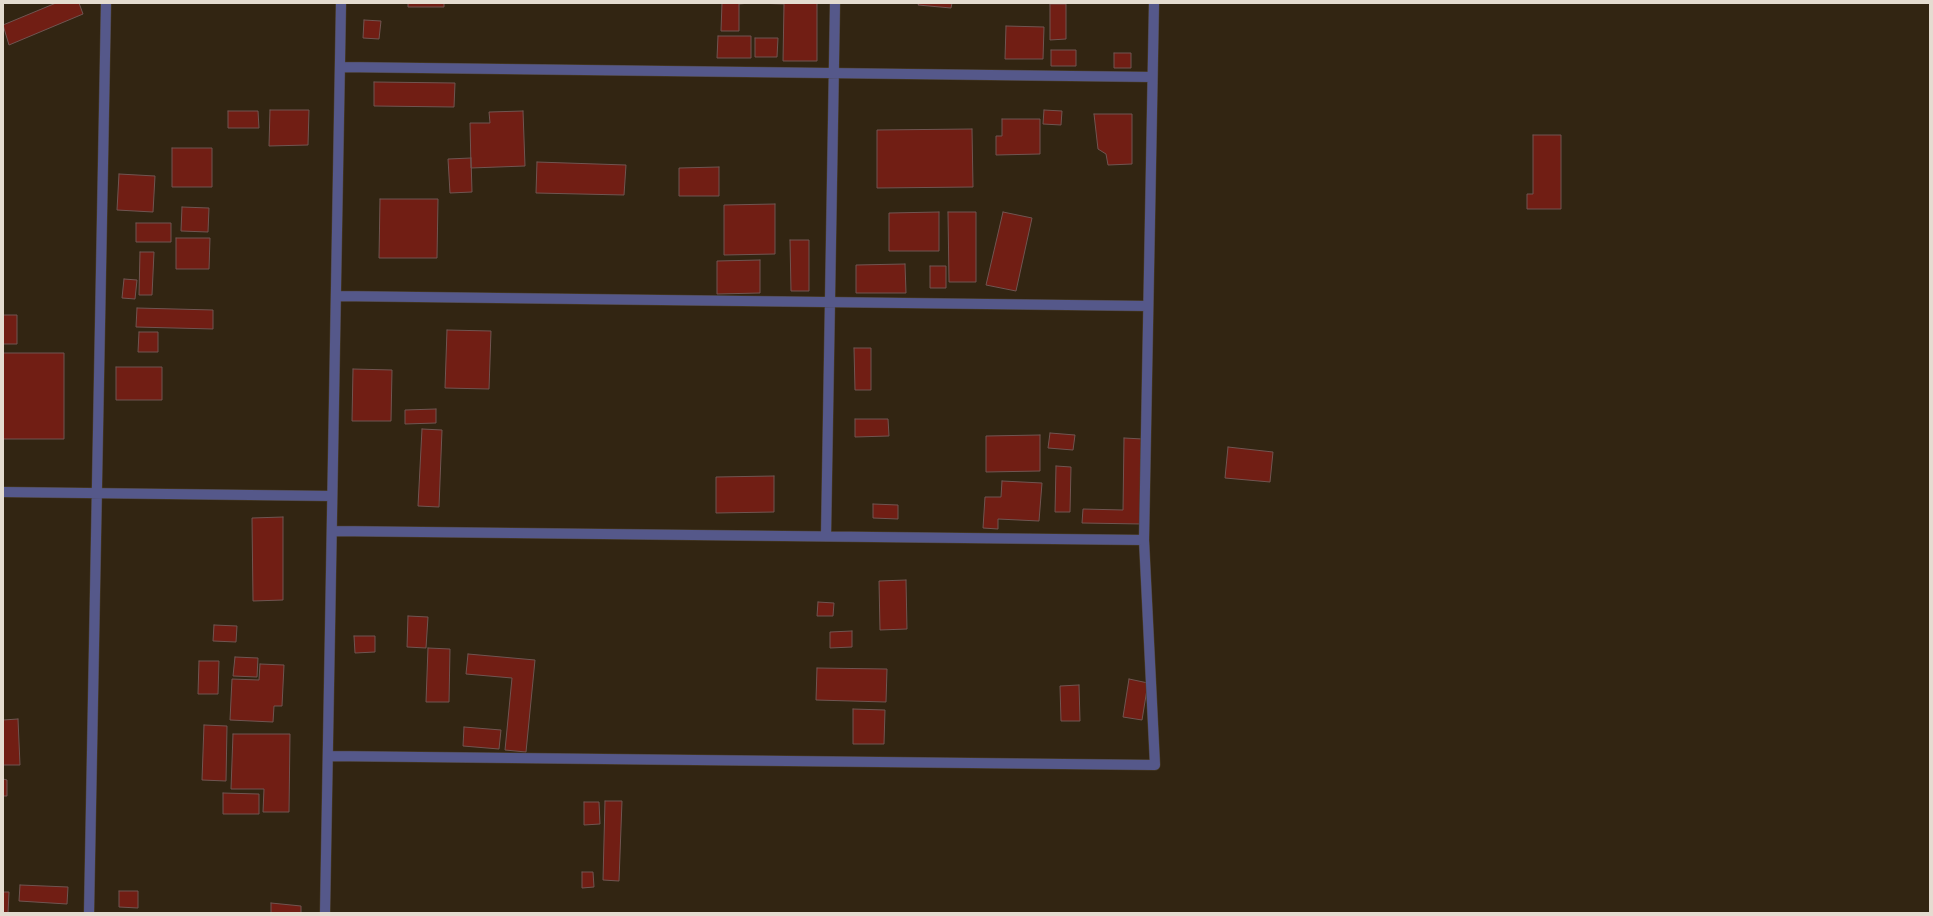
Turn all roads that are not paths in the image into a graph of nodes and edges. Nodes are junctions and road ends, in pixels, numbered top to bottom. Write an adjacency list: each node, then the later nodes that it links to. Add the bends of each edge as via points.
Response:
1 (106, 3): 12 (street)
2 (342, 3): 5 (street)
3 (835, 3): 6 (street)
4 (1154, 3): 7 (street)
5 (340, 67): 6 (street); 8 (street)
6 (834, 73): 7 (street); 9 (street)
7 (1152, 77): 10 (street)
8 (336, 296): 9 (street); 13 (street)
9 (830, 302): 10 (street); 15 (street)
10 (1148, 306): 16 (street)
11 (3, 492): 12 (street)
12 (97, 492): 13 (street); 18 (street)
13 (332, 496): 14 (street)
14 (332, 531): 15 (street); 17 (street)
15 (826, 536): 16 (street)
16 (1144, 540): 17 (street, via 1155,764)
17 (328, 756): 19 (street)
18 (89, 913)
19 (325, 913)

